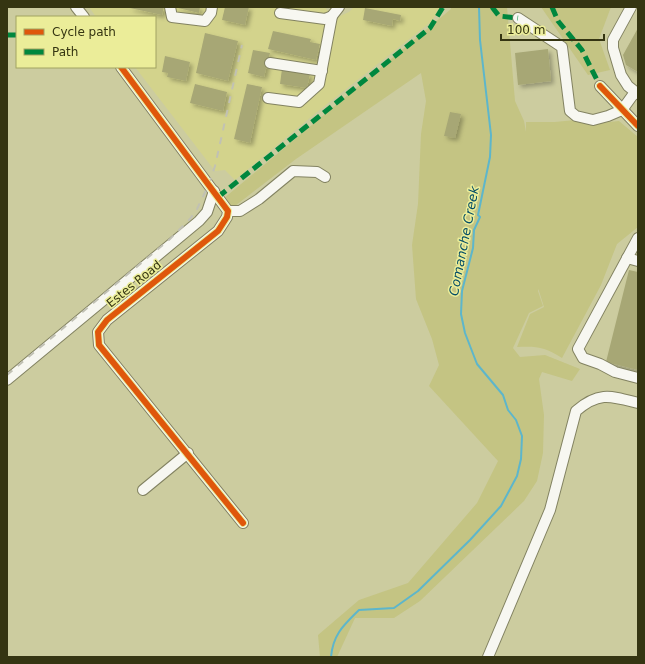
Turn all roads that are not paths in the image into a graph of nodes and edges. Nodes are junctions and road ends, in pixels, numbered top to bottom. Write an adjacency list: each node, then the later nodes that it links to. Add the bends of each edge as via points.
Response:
1 (76, 7): 7 (street)
2 (170, 7): 3 (street, via 172,17 205,21)
3 (212, 7)
4 (339, 7): 8 (street)
5 (631, 7): 14 (street, via 613,40 613,48 621,76)
6 (280, 13): 8 (street, via 325,19)
7 (83, 16)
8 (332, 16): 12 (street)
9 (518, 18): 16 (street, via 562,47 570,111 576,116 592,120)
10 (270, 63): 12 (street)
11 (122, 68): 19 (street)
12 (322, 71): 15 (street, via 319,84 299,102)
13 (600, 86): 16 (street)
14 (636, 93): 16 (street)
15 (268, 98)
16 (622, 110): 17 (street)
17 (638, 126)
18 (325, 177): 20 (street, via 317,172 293,171 240,211)
19 (214, 191): 20 (street); 25 (street, via 207,212 199,221)
20 (228, 211): 27 (street, Estes Road, via 218,231 107,320 98,332 99,345)
21 (638, 238): 22 (street)
22 (627, 258): 23 (street); 24 (street, via 578,349 583,358 615,372)
23 (638, 261)
24 (638, 378)
25 (7, 380)
26 (638, 403): 30 (street, via 612,396 593,398 576,411 550,510)
27 (188, 453): 28 (street); 29 (street, Estes Road)
28 (143, 490)
29 (243, 523)
30 (489, 657)

